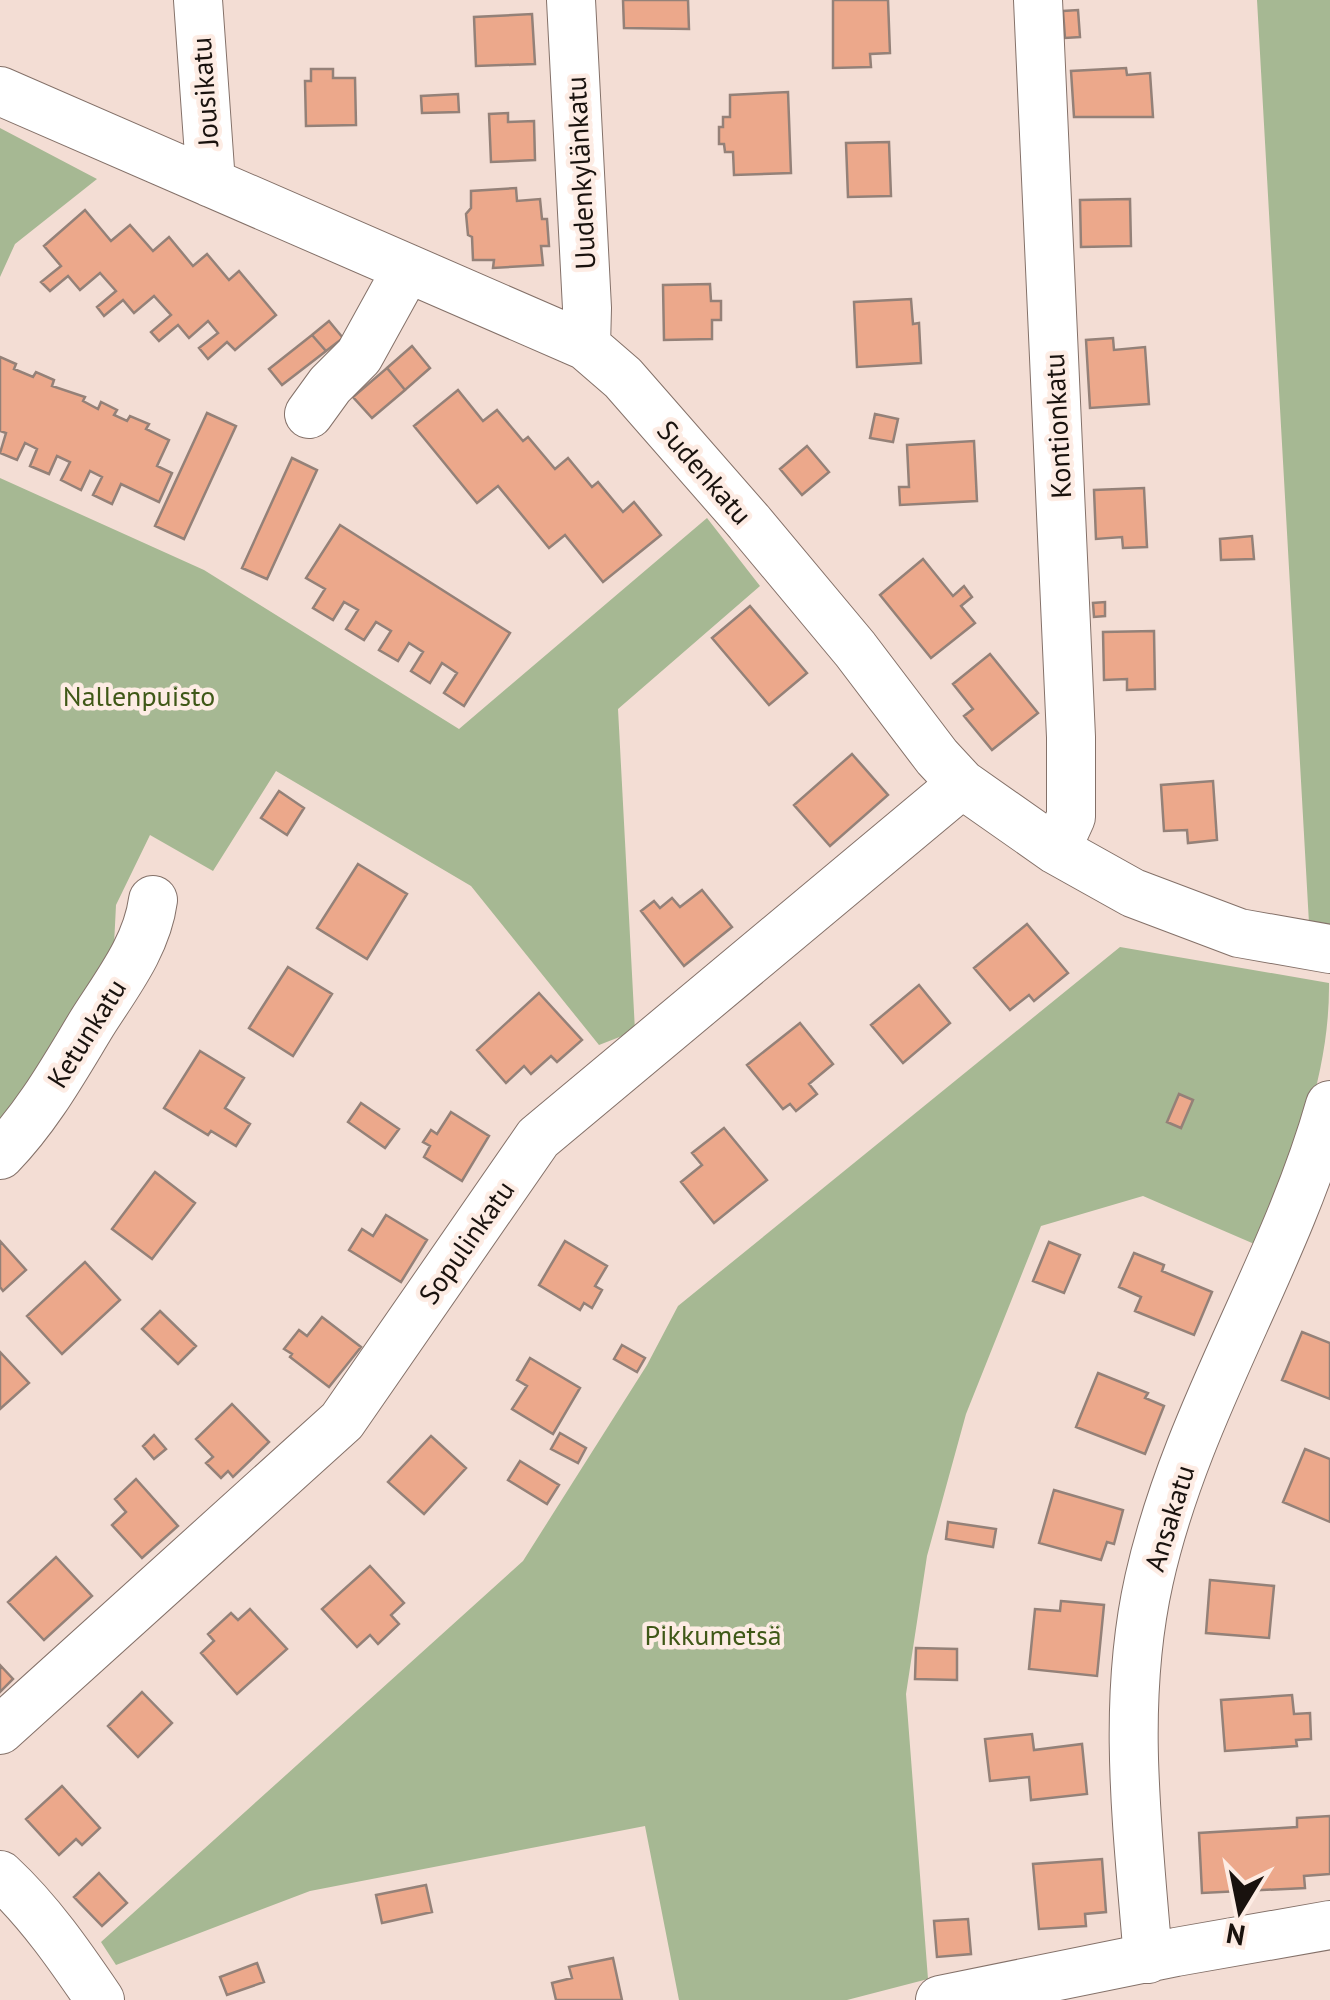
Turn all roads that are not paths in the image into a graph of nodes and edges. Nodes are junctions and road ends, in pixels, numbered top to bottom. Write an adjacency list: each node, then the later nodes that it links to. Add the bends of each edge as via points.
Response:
1 (198, 0): 5 (street, Jousikatu)
2 (571, 0): 7 (street, Uudenkylänkatu)
3 (1038, 0): 10 (street, Kontionkatu, via 1071,737 1070,816)
4 (0, 91): 5 (street, Sudenkatu)
5 (210, 183): 6 (street, Sudenkatu)
6 (407, 269): 7 (street, Sudenkatu); 8 (street, via 360,356)
7 (586, 346): 9 (street, Sudenkatu, via 749,522)
8 (309, 414)
9 (962, 784): 10 (street, Sudenkatu); 15 (street, Sopulinkatu, via 538,1138 342,1421)
10 (1056, 850): 12 (street, Sudenkatu, via 1182,914 1238,933)
11 (152, 900): 14 (street, Ketunkatu, via 132,960 46,1098)
12 (1330, 949)
13 (1330, 1104): 18 (street, Ansakatu, via 1315,1159 1177,1483 1150,1578 1132,1756)
14 (0, 1156)
15 (0, 1730)
16 (0, 1875): 19 (street)
17 (1330, 1925): 18 (street)
18 (1148, 1958): 20 (street)
19 (100, 2000)
20 (940, 2000)

